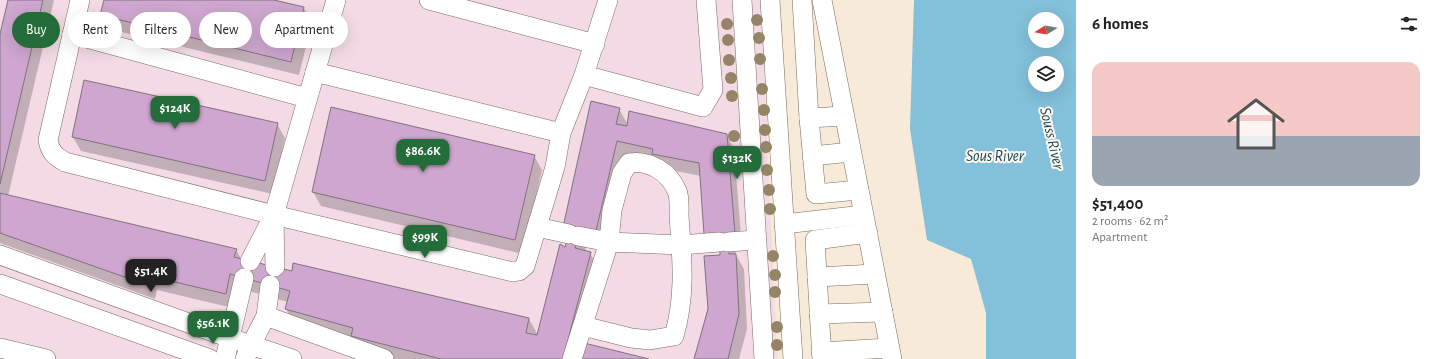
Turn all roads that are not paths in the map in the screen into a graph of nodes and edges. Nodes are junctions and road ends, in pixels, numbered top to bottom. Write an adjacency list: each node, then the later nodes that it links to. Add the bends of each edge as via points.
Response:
1 (80, 0): 10 (street)
2 (336, 0): 16 (street)
3 (429, 0): 13 (street)
4 (608, 0): 13 (street)
5 (706, 0): 17 (street, via 713,90 703,107)
6 (742, 0): 33 (street)
7 (770, 0): 29 (street)
8 (822, 1): 9 (street); 11 (street)
9 (802, 2): 12 (street)
10 (77, 12)
11 (829, 40): 12 (street); 18 (street)
12 (804, 42): 19 (street)
13 (595, 44): 17 (street)
14 (69, 48): 28 (street, via 48,140 49,148 56,157 65,162)
15 (122, 48): 20 (street)
16 (315, 72): 20 (street); 23 (street)
17 (584, 75): 23 (street)
18 (837, 77): 19 (street); 21 (street)
19 (806, 79): 22 (street)
20 (307, 98): 28 (street)
21 (844, 116): 22 (street); 24 (street)
22 (809, 118): 25 (street)
23 (561, 133): 30 (street, via 555,167)
24 (851, 152): 25 (street); 26 (street)
25 (812, 156): 27 (street, via 816,194)
26 (861, 203): 27 (street); 27 (street); 31 (street)
27 (828, 206): 29 (street); 32 (street)
28 (274, 215): 30 (street, via 513,272 525,266); 42 (street, via 273,276); 44 (street, via 247,270)
29 (783, 218): 56 (street)
30 (537, 227): 34 (street)
31 (868, 234): 32 (street); 37 (street)
32 (833, 238): 38 (street, via 815,240)
33 (756, 240): 35 (street); 55 (street)
34 (609, 242): 35 (street); 35 (street, via 612,210 622,173 629,163 638,162 649,164 669,177 678,193); 43 (street)
35 (682, 245): 43 (street, via 683,285 674,336 650,340 631,338)
36 (0, 255): 44 (street)
37 (875, 274): 38 (street); 40 (street)
38 (817, 277): 41 (street)
39 (0, 284): 50 (street)
40 (883, 312): 41 (street); 47 (street)
41 (819, 314): 48 (street)
42 (266, 316): 46 (street); 53 (street)
43 (583, 326): 54 (street)
44 (230, 338): 46 (street); 51 (street)
45 (0, 348): 49 (street)
46 (248, 352): 52 (street)
47 (890, 354): 48 (street)
48 (822, 355)
49 (44, 359)
50 (210, 359)
51 (225, 359)
52 (292, 359)
53 (384, 359)
54 (572, 359)
55 (764, 359)
56 (793, 359)

